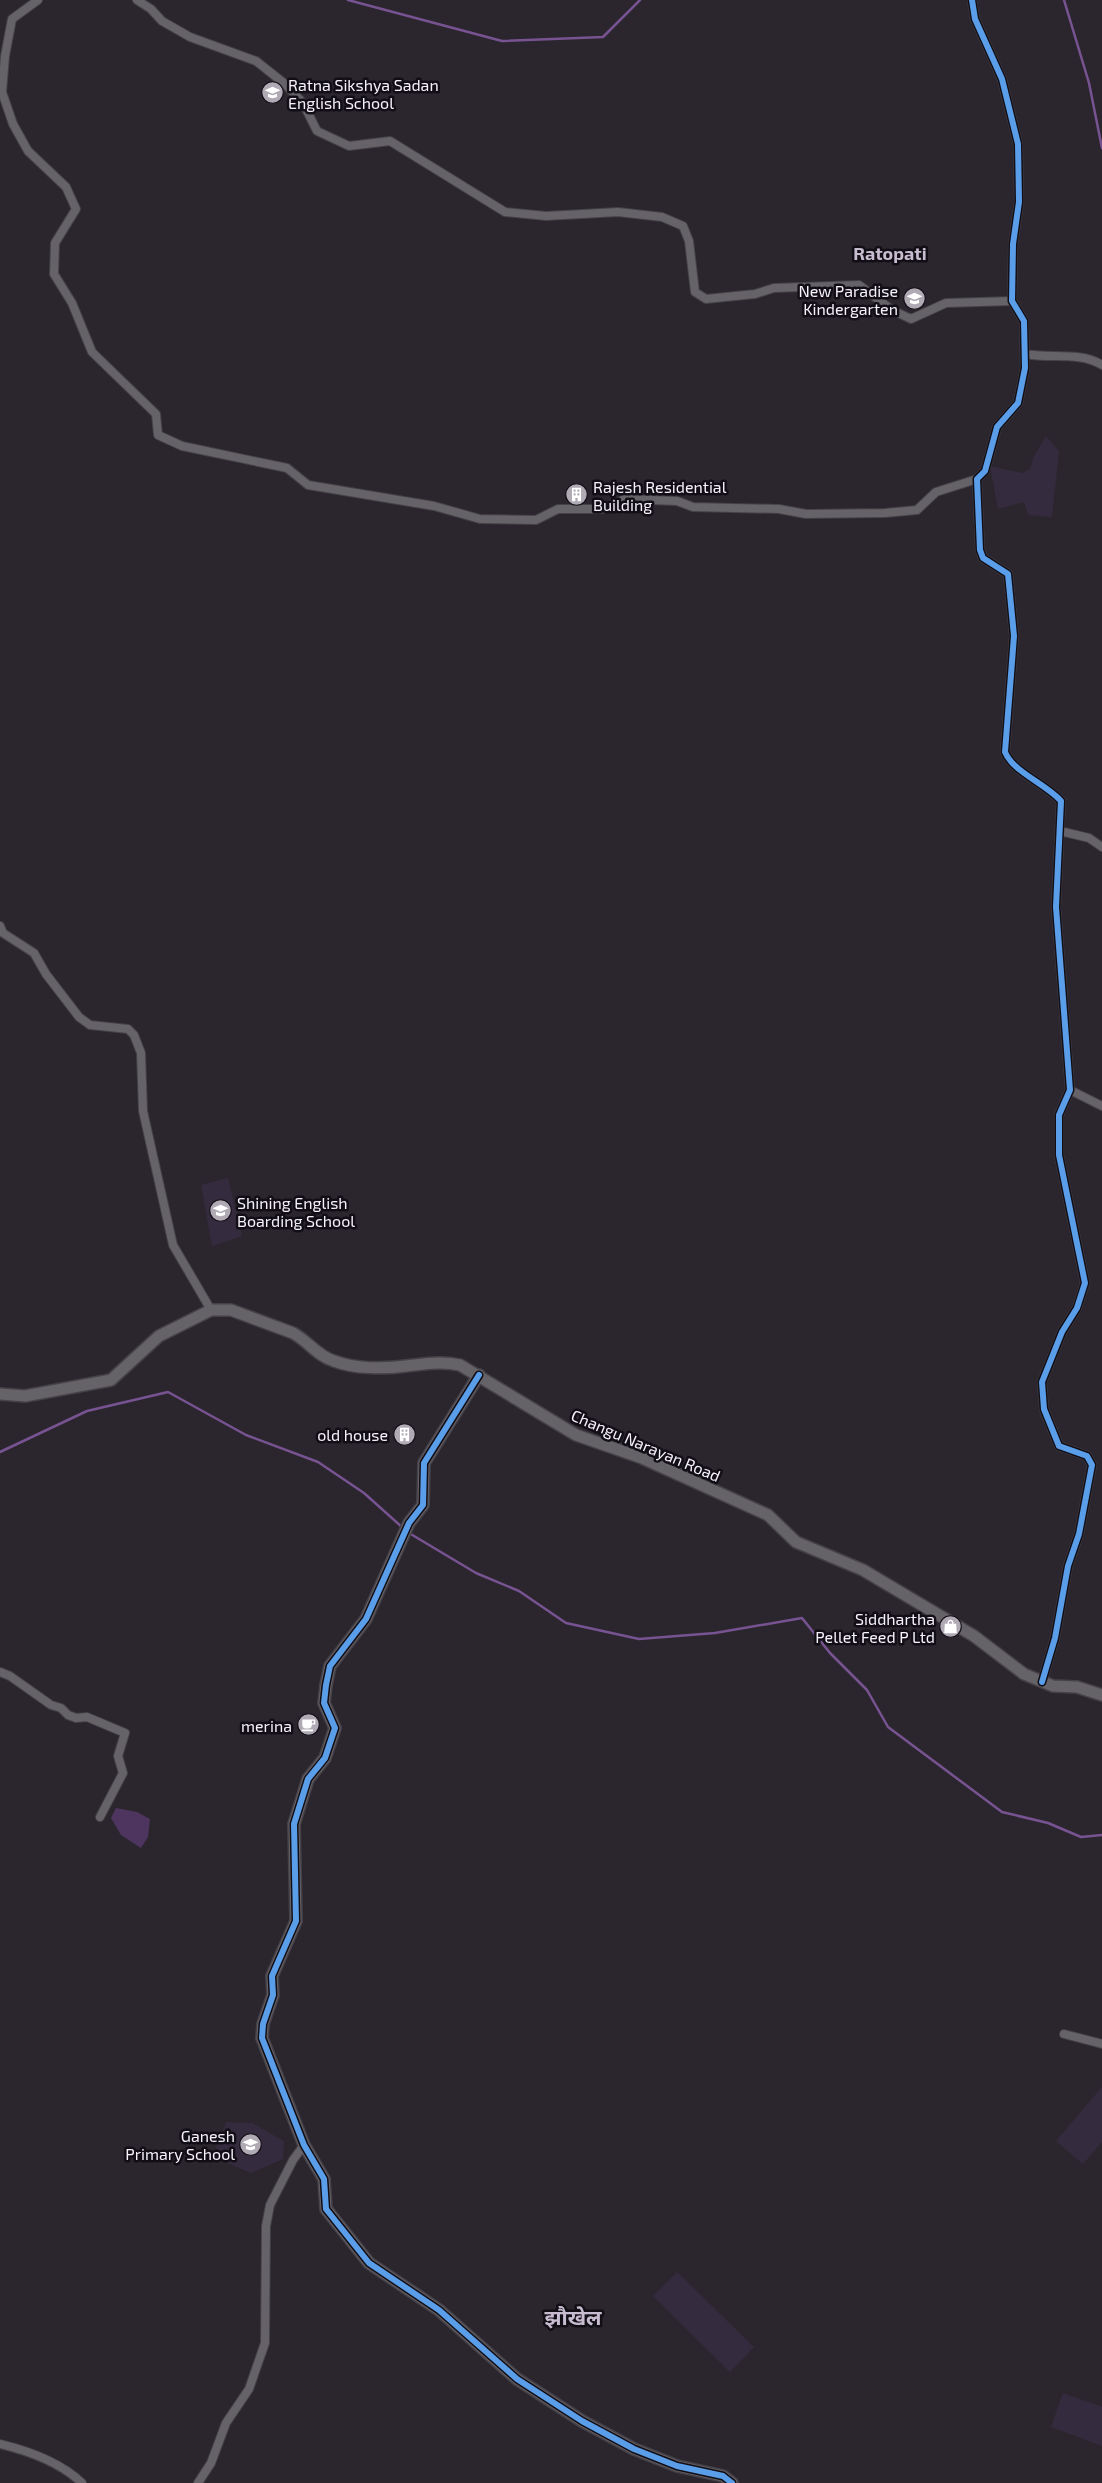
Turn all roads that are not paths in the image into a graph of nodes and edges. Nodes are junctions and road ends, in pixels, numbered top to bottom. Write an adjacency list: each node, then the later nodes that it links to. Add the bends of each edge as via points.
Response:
1 (38, 0): 7 (street, via 12,18 2,92 13,124 28,151 66,187 76,209 55,243 54,274 72,303 92,352 156,414 158,435 182,446 287,468 308,484 434,506 480,519 536,520 558,509 602,509 625,499 677,501 693,508 780,509 806,514 885,513 917,510 936,492)
2 (137, 0): 4 (street, via 190,38 256,61 303,103 317,130 349,146 390,141 504,212 546,216 618,212 662,217 683,226 689,241 695,292 706,298 755,294 774,288 858,285 892,310 911,319 946,303)
3 (972, 0): 4 (street, via 975,19 1002,79 1018,144 1019,202 1013,244)
4 (1012, 301): 5 (street, via 1024,321)
5 (1024, 354): 6 (street, via 1042,358 1079,357); 7 (street, via 1025,368 1018,403 997,427 985,471)
6 (1102, 365)
7 (976, 479): 8 (street, via 980,550 983,558 1008,574 1014,636 1005,752 1009,762 1062,801)
8 (1060, 831): 9 (street, via 1089,838); 11 (street, via 1056,907)
9 (1102, 847)
10 (0, 926): 13 (street, via 3,933 34,953 79,1017 90,1025 128,1029 134,1035 141,1053 143,1111 173,1246)
11 (1070, 1090): 12 (street); 17 (street, via 1060,1115 1059,1155 1085,1282 1077,1308 1062,1332 1042,1382 1044,1409 1059,1446 1087,1456 1092,1465 1079,1534 1068,1566 1055,1638)
12 (1102, 1106)
13 (211, 1310): 14 (street, Changu Narayan Road, via 231,1310 293,1333 320,1355 339,1363 391,1367 439,1362 460,1365); 15 (street, via 159,1336 111,1380 25,1396)
14 (479, 1375): 17 (street, Changu Narayan Road, via 576,1435 642,1458 768,1515 796,1542 863,1570 974,1636 1024,1674); 22 (street, via 424,1463 423,1505 409,1522 366,1619 330,1666 324,1703 335,1728 325,1758 308,1779 294,1824 296,1921 272,1976 273,1995 263,2024 262,2038)
15 (0, 1394)
16 (0, 1672): 19 (street, via 68,1715 87,1717 125,1733 118,1756 123,1773)
17 (1042, 1682): 18 (street, Changu Narayan Road)
18 (1102, 1695)
19 (100, 1817)
20 (1064, 2034): 21 (street)
21 (1102, 2044)
22 (304, 2145): 25 (street, via 270,2205 266,2226 265,2343 249,2389 226,2423 211,2463); 26 (street, via 324,2179 326,2209 369,2263 440,2310 517,2379 582,2421 634,2449 677,2466 723,2476)
23 (0, 2444): 24 (street, via 68,2470)
24 (82, 2483)
25 (198, 2483)
26 (732, 2483)

